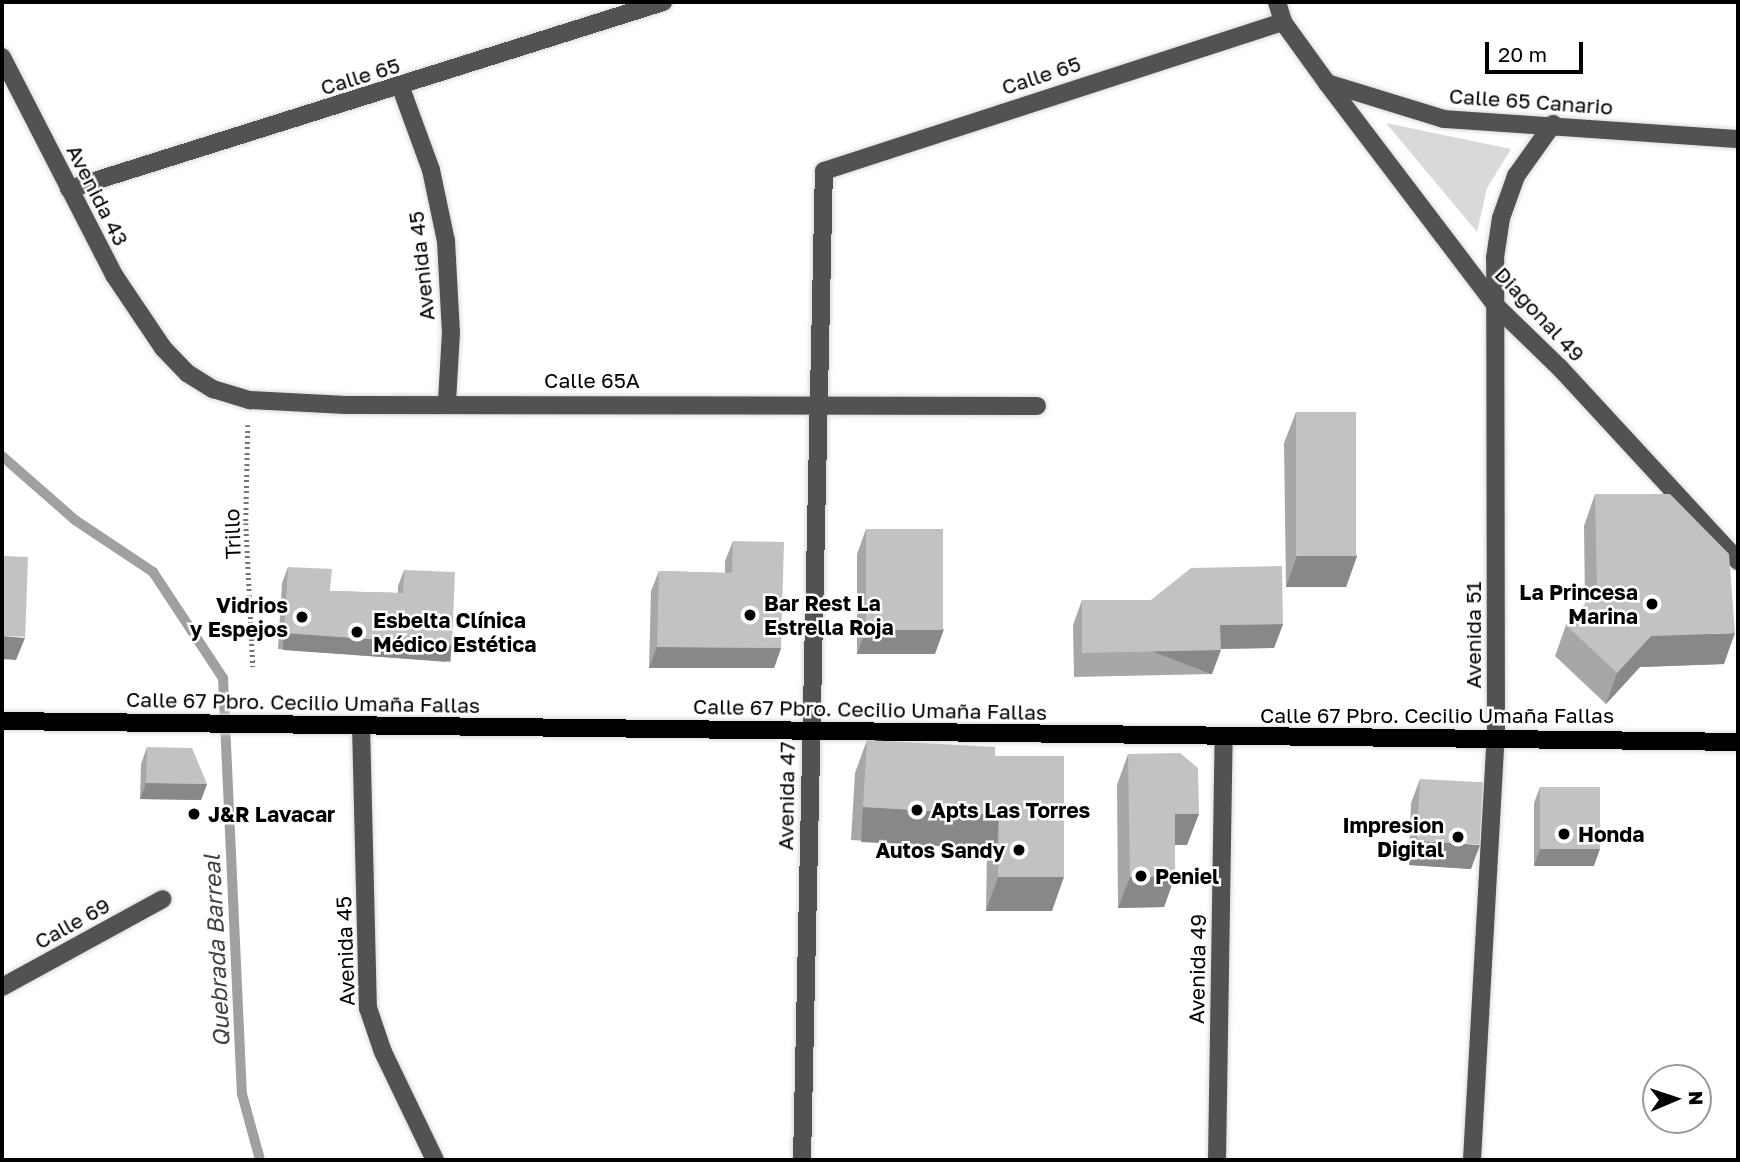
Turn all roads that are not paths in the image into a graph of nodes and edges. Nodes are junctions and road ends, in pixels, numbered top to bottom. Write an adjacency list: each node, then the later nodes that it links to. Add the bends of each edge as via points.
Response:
1 (663, 2): 6 (street, Calle 65)
2 (1277, 2): 3 (street)
3 (1283, 22): 5 (street); 9 (street, Calle 65, via 830,166)
4 (2, 57): 10 (street, Avenida 43)
5 (1327, 83): 7 (street, Calle 65 Canario, via 1444,119); 11 (street, Diagonal 49)
6 (401, 88): 10 (street, Calle 65); 13 (street, Avenida 45, via 431,170 446,241 451,332)
7 (1553, 124): 8 (street, Calle 65 Canario); 11 (street, Avenida 51, via 1516,176 1502,218 1495,257)
8 (1738, 139)
9 (821, 180): 14 (street, Avenida 47)
10 (69, 189): 12 (street, Avenida 43, via 114,275)
11 (1496, 306): 16 (street, Diagonal 49, via 1560,368); 21 (street, Avenida 51)
12 (163, 348): 13 (street, Calle 65A, via 187,373 213,389 250,400 346,405)
13 (447, 402): 14 (street, Calle 65A)
14 (816, 404): 15 (street, Calle 65A); 19 (street, Avenida 47)
15 (1037, 406)
16 (1738, 561)
17 (2, 721): 18 (main road, Calle 67 Pbro. Cecilio Umaña Fallas)
18 (361, 725): 19 (main road, Calle 67 Pbro. Cecilio Umaña Fallas); 25 (street, Avenida 45, via 368,1007 383,1052)
19 (810, 731): 20 (main road, Calle 67 Pbro. Cecilio Umaña Fallas); 26 (street, Avenida 47)
20 (1224, 736): 21 (main road, Calle 67 Pbro. Cecilio Umaña Fallas); 27 (street, Avenida 49)
21 (1496, 737): 22 (main road, Calle 67 Pbro. Cecilio Umaña Fallas); 28 (street, Avenida 51)
22 (1738, 742)
23 (163, 899): 24 (street, Calle 69)
24 (2, 988)
25 (435, 1160)
26 (802, 1160)
27 (1217, 1160)
28 (1472, 1160)

